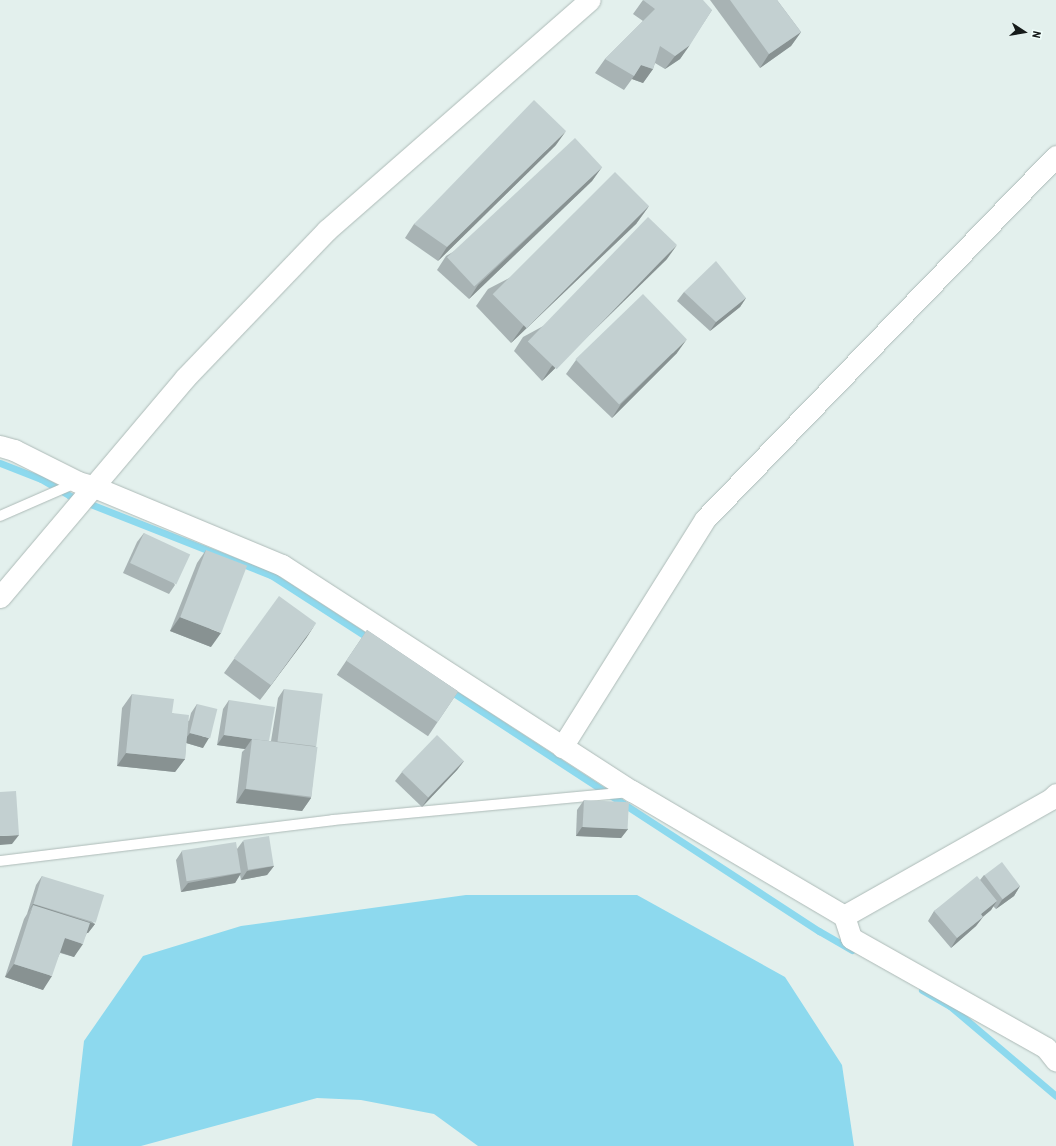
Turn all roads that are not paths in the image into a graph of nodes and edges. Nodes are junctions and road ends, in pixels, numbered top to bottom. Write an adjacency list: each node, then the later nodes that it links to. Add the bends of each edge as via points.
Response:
1 (590, 0): 4 (street, via 327,230)
2 (1056, 156): 7 (street, via 705,519)
3 (0, 446): 4 (street, via 14,450)
4 (85, 484): 5 (lane); 6 (street); 7 (street, via 282,565)
5 (0, 516)
6 (0, 597)
7 (562, 746): 8 (street)
8 (632, 791): 10 (lane, via 333,820); 11 (street)
9 (1056, 794): 11 (street)
10 (0, 861)
11 (844, 916): 12 (street, via 851,938 1046,1048)
12 (1056, 1061)

